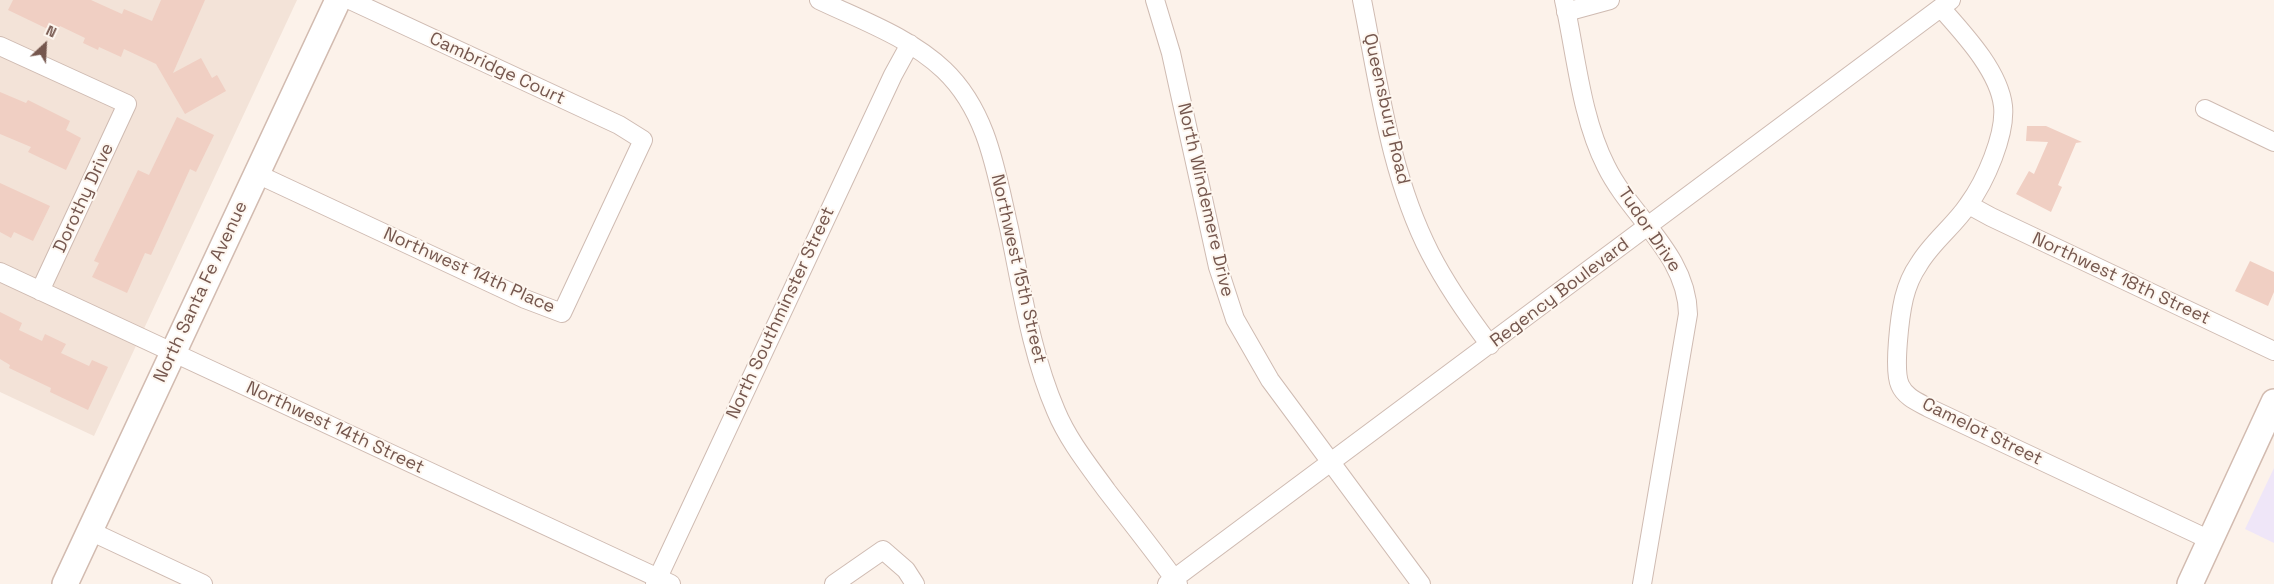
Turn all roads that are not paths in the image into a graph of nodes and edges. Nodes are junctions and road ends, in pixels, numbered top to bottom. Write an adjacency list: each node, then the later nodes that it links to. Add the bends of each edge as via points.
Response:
1 (338, 0): 14 (main road, North Santa Fe Avenue)
2 (350, 0): 12 (street, Cambridge Court, via 619,125)
3 (819, 0): 9 (street, Northwest 15th Street)
4 (1155, 0): 23 (street, North Windemere Drive, via 1163,21 1218,267 1235,319 1270,380)
5 (1362, 0): 19 (street, Queensbury Road, via 1389,136 1404,190 1430,253 1450,289)
6 (1610, 0): 8 (street)
7 (1946, 4): 15 (street, Camelot Street, via 1997,83 2003,108 2000,137); 16 (street, Regency Boulevard)
8 (1565, 6): 16 (street, Tudor Drive, via 1578,74 1598,148 1606,167)
9 (910, 44): 26 (street, North Southminster Street, via 892,74); 27 (street, Northwest 15th Street, via 961,89 984,130 1033,344 1057,414 1093,471)
10 (0, 46): 18 (street, Dorothy Drive, via 127,104)
11 (2205, 109): 13 (street)
12 (643, 140): 14 (street, Northwest 14th Place, via 562,313 525,299)
13 (2274, 142)
14 (257, 174): 21 (main road, North Santa Fe Avenue)
15 (1969, 205): 20 (street, Northwest 18th Street); 25 (street, Camelot Street, via 1920,262 1908,285 1896,361 1897,377 1903,390 1929,408)
16 (1647, 227): 19 (street, Regency Boulevard); 33 (street, Tudor Drive, via 1678,270 1688,299 1688,314)
17 (0, 272): 18 (street, Northwest 14th Street)
18 (40, 291): 21 (street, Northwest 14th Street)
19 (1490, 345): 23 (street, Regency Boulevard)
20 (2274, 351)
21 (172, 353): 24 (main road, North Santa Fe Avenue); 26 (street, Northwest 14th Street)
22 (2274, 402): 25 (main road)
23 (1332, 463): 27 (street, Regency Boulevard); 32 (street, North Windemere Drive)
24 (90, 531): 28 (main road, North Santa Fe Avenue); 29 (street)
25 (2210, 540): 34 (main road)
26 (661, 582)
27 (1173, 582)
28 (65, 584)
29 (203, 584)
30 (834, 584): 31 (street, via 883,550 906,570)
31 (915, 584)
32 (1421, 584)
33 (1642, 584)
34 (2190, 584)

